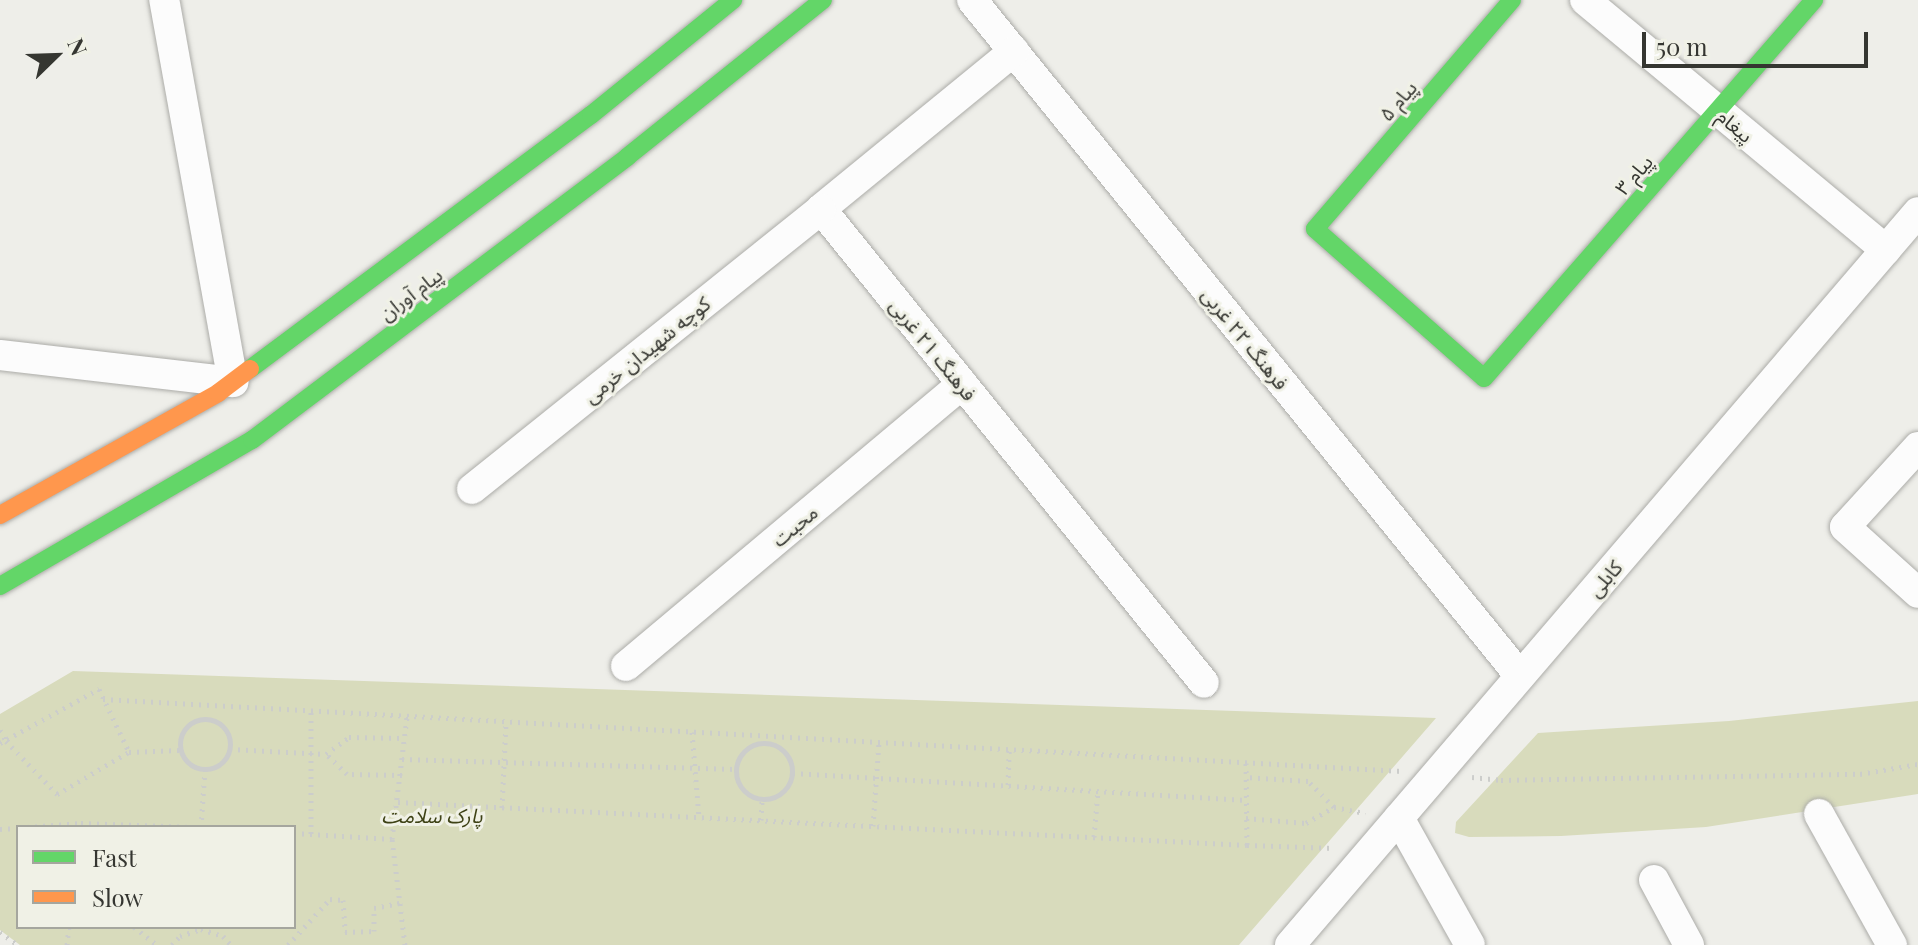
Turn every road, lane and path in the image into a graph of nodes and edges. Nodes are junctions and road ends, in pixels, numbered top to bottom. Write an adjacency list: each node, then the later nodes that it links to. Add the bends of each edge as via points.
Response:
1 (164, 0): 15 (street)
2 (733, 0): 15 (main road, پیام آوران, via 591,115)
3 (823, 0): 21 (main road, پیام آوران, via 627,157 252,440)
4 (972, 0): 8 (street, فرهنگ ۲۲ غربی)
5 (1512, 0): 14 (main road, پیام ۵, via 1315,229)
6 (1585, 0): 9 (street, پیغام)
7 (1814, 0): 9 (main road, پیام ۳)
8 (1014, 51): 10 (street); 25 (street, فرهنگ ۲۲ غربی)
9 (1718, 110): 12 (street, پیغام); 14 (main road, پیام ۳)
10 (821, 209): 16 (street, فرهنگ ۲۱ غربی); 19 (street, کوچه شهیدان خرمی)
11 (1918, 212): 12 (street, کابلی)
12 (1886, 250): 25 (street, کابلی)
13 (0, 355): 15 (street)
14 (1484, 378)
15 (233, 382): 18 (main road, پیام آوران)
16 (962, 384): 24 (street, محبت); 26 (street, فرهنگ ۲۱ غربی)
17 (1918, 447): 23 (street, via 1845,527)
18 (74, 474): 20 (main road, پیام آوران); 21 (main road, via 78,506)
19 (472, 489)
20 (0, 515)
21 (102, 527): 22 (main road, پیام آوران)
22 (0, 586)
23 (1918, 593)
24 (626, 666)
25 (1520, 676): 51 (street, کابلی)
26 (1204, 683)
27 (103, 699): 28 (path); 35 (path, via 99,689); 40 (path)
28 (311, 711): 29 (path); 41 (path)
29 (407, 716): 30 (path); 33 (path)
30 (506, 722): 32 (path); 44 (path)
31 (0, 730): 35 (path)
32 (692, 732): 34 (path); 47 (path)
33 (403, 738): 42 (path, via 349,737); 43 (path)
34 (766, 739): 36 (path); 48 (path, via 745,749); 50 (path, via 786,752)
35 (3, 742): 40 (path, via 57,794)
36 (879, 742): 38 (path); 54 (path)
37 (230, 749): 39 (path, via 225,727 204,718 184,728); 41 (path); 49 (path, via 221,764)
38 (1009, 749): 45 (path); 55 (path)
39 (180, 750): 40 (path); 49 (path, via 189,764)
40 (129, 752)
41 (312, 753): 42 (path); 69 (path)
42 (326, 754): 52 (path, via 347,774)
43 (402, 759): 44 (path); 52 (path)
44 (506, 762): 47 (path); 60 (path)
45 (1246, 763): 51 (path); 53 (path)
46 (1918, 764): 51 (path, via 1860,774 1501,780)
47 (694, 767): 48 (path); 62 (path)
48 (735, 769): 57 (path, via 742,789)
49 (205, 770): 66 (path)
50 (793, 773): 54 (path); 57 (path, via 783,792)
51 (1436, 773): 64 (street, کابلی)
52 (402, 775): 59 (path)
53 (1246, 777): 58 (path); 63 (path, via 1308,781 1334,807 1306,823)
54 (877, 778): 55 (path); 67 (path)
55 (1008, 785): 56 (path)
56 (1098, 791): 58 (path); 70 (path)
57 (762, 799): 65 (path)
58 (1246, 800): 63 (path)
59 (398, 802): 60 (path); 71 (path)
60 (502, 808): 62 (path)
61 (1819, 814): 89 (street)
62 (699, 817): 65 (path)
63 (1246, 818): 72 (path)
64 (1399, 818): 73 (street, کابلی); 87 (street)
65 (761, 820): 67 (path)
66 (201, 825)
67 (873, 826): 70 (path)
68 (296, 833): 69 (path)
69 (311, 834): 71 (path)
70 (1094, 837): 72 (path)
71 (392, 839): 75 (path)
72 (1247, 845): 73 (path)
73 (1370, 852): 86 (street, کابلی)
74 (1654, 880): 88 (street)
75 (400, 903): 84 (path, via 374,908 374,931 345,932 343,900 330,899); 85 (path)
76 (137, 929): 81 (path)
77 (198, 929): 82 (path)
78 (204, 929): 83 (path)
79 (0, 932): 80 (path)
80 (18, 945)
81 (157, 945)
82 (172, 945)
83 (231, 945)
84 (288, 945)
85 (405, 945)
86 (1290, 945)
87 (1470, 945)
88 (1689, 945)
89 (1892, 945)

